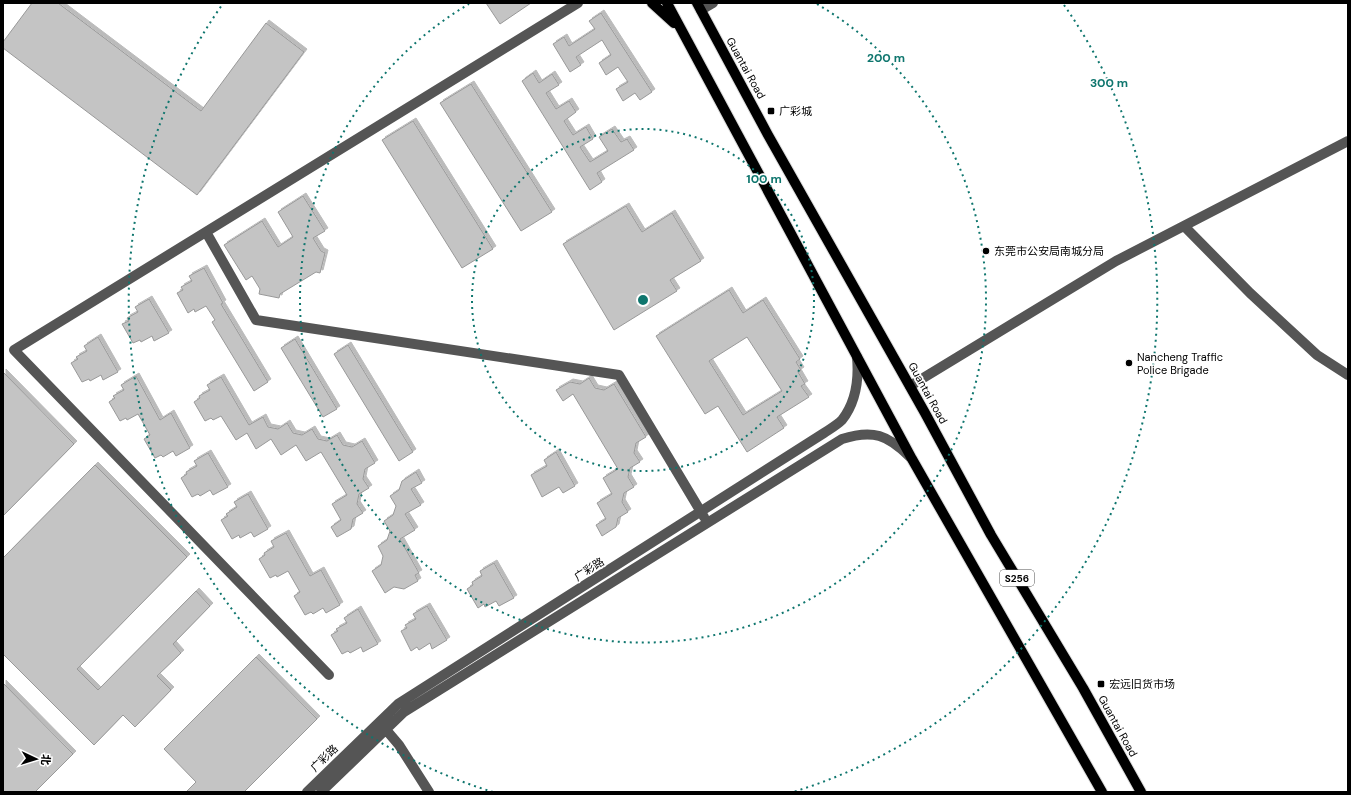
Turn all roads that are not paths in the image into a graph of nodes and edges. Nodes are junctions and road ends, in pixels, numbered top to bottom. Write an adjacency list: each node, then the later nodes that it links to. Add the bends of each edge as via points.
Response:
1 (578, 3): 9 (street)
2 (652, 3): 6 (main road)
3 (667, 3): 6 (main road, S256)
4 (713, 3): 5 (street)
5 (699, 7): 12 (main road, Guantai Road / S256)
6 (678, 26): 10 (main road, S256)
7 (1348, 141): 8 (street)
8 (1185, 227): 11 (street, via 1250,293 1318,355); 12 (street, via 1116,261)
9 (206, 232): 14 (street, via 256,320 619,375); 16 (street, via 14,350)
10 (857, 357): 13 (main road, S256); 14 (street, 广彩路, via 857,386 842,420)
11 (1348, 375)
12 (910, 386): 22 (main road, Guantai Road / S256, via 992,535)
13 (912, 459): 15 (street, 广彩路, via 884,436 855,434 842,439); 21 (main road, S256)
14 (701, 512): 15 (street); 17 (street, 广彩路, via 398,704)
15 (708, 523): 17 (street, 广彩路)
16 (329, 675)
17 (382, 726): 18 (street, 广彩路); 19 (street, 广彩路); 20 (street, via 399,745)
18 (307, 792)
19 (321, 792)
20 (429, 792)
21 (1102, 792)
22 (1141, 792)

